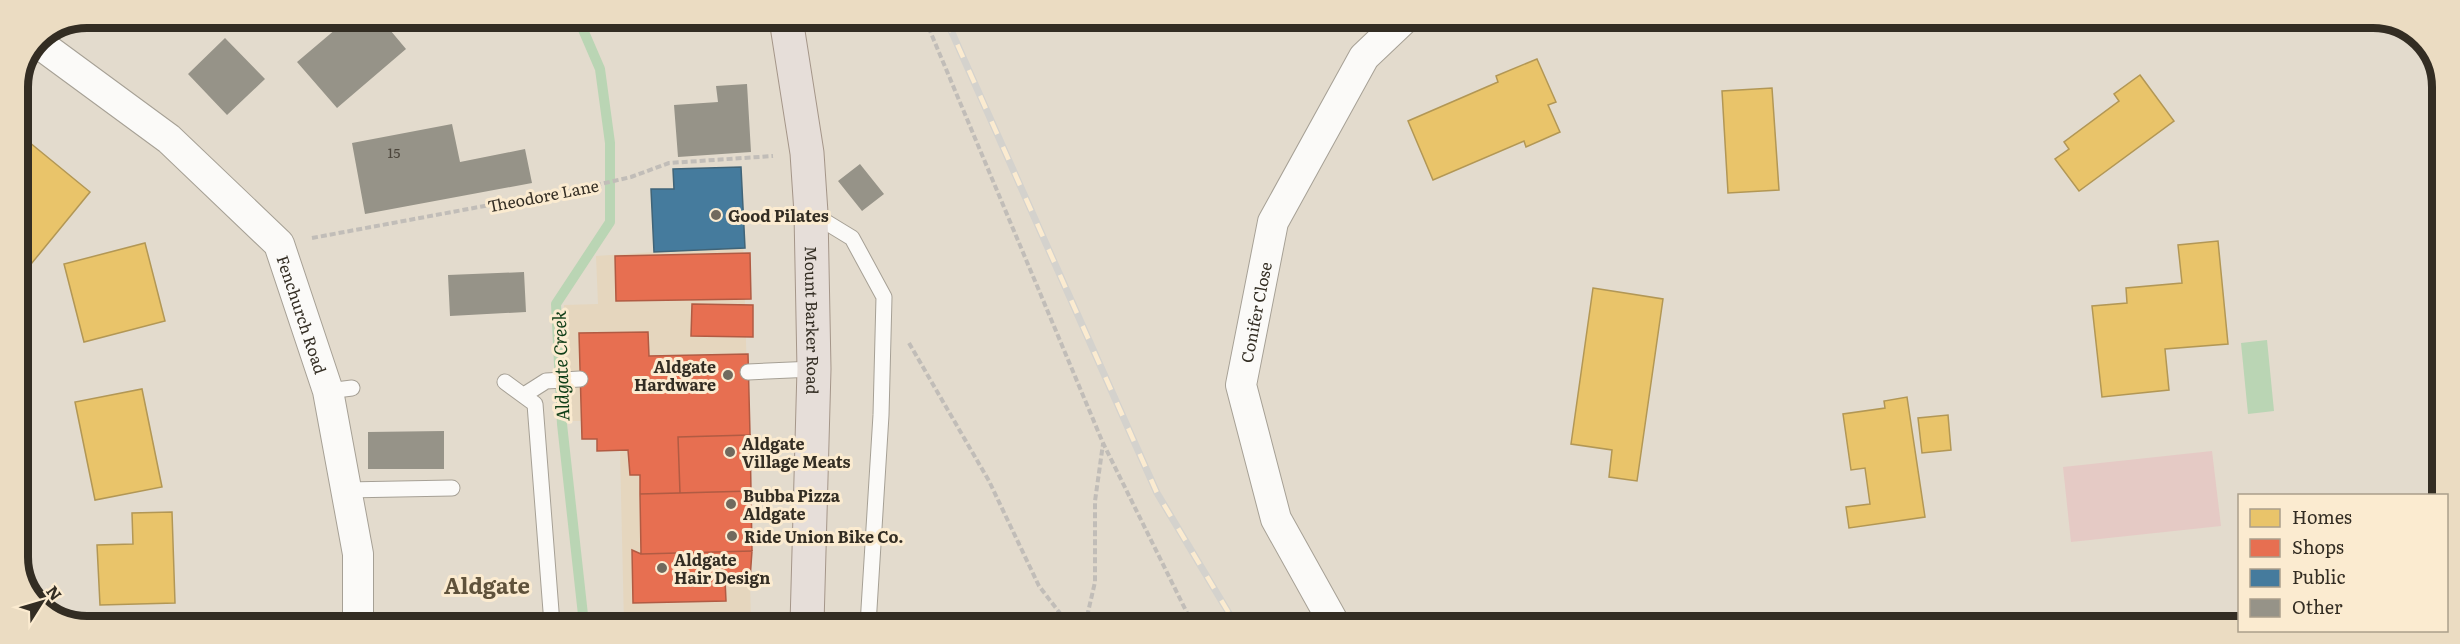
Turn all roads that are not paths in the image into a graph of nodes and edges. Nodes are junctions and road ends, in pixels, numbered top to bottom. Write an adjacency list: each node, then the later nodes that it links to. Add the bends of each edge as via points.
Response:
1 (784, 28): 4 (main road, Mount Barker Road, via 807,153)
2 (1395, 28): 16 (street, Conifer Close, via 1364,57 1273,222 1241,385 1276,519)
3 (45, 48): 11 (street, Fenchurch Road, via 169,139 279,244 340,390)
4 (811, 213): 5 (main road, Mount Barker Road); 15 (lane, via 852,238 884,297)
5 (814, 369): 6 (lane); 14 (main road, Mount Barker Road)
6 (748, 372)
7 (580, 379): 9 (lane, via 546,381)
8 (505, 382): 9 (lane)
9 (524, 395): 13 (lane, via 535,404)
10 (452, 488): 11 (lane)
11 (346, 490): 12 (street, Fenchurch Road, via 358,554)
12 (358, 616)
13 (551, 616)
14 (807, 616)
15 (868, 616)
16 (1330, 616)

